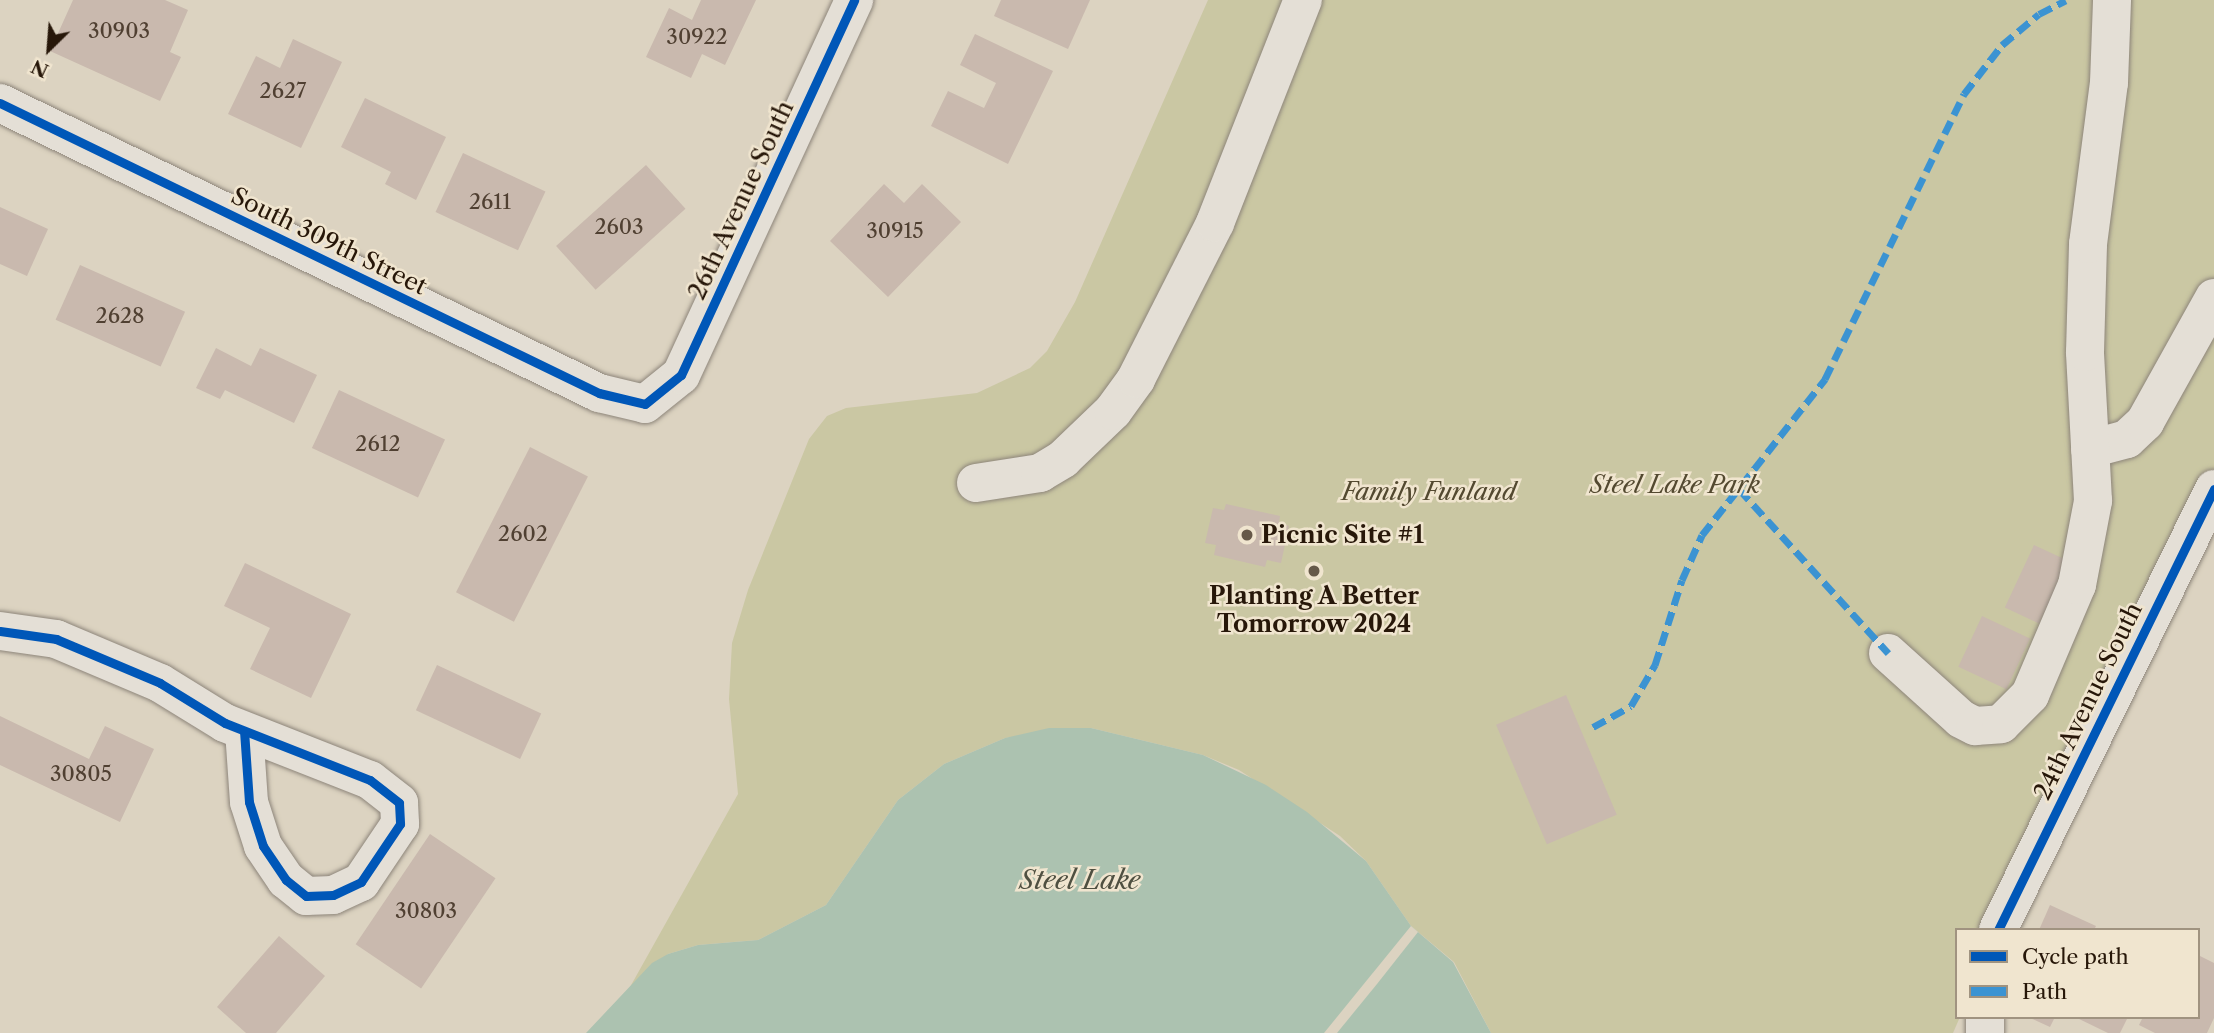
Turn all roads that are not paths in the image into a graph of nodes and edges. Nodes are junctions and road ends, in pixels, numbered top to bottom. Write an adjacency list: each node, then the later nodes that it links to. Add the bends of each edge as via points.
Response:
1 (855, 0): 6 (street, 26th Avenue South, via 681,375)
2 (1303, 0): 8 (street, via 1205,247 1136,379 1113,411 1063,459 1021,478)
3 (2112, 0): 7 (street, via 2109,83 2088,244 2085,352)
4 (0, 103): 6 (street, South 309th Street, via 600,393)
5 (2214, 298): 7 (street, via 2145,422 2127,439)
6 (645, 404)
7 (2090, 449): 11 (street, via 2093,501 2077,585 2021,709 2001,724 1975,726 1948,709)
8 (976, 483)
9 (2214, 489): 13 (street, 24th Avenue South)
10 (0, 631): 12 (street, via 56,639 160,682)
11 (1888, 653)
12 (244, 731): 12 (street, via 249,802 263,846 286,880 306,896 333,895 361,882 400,824 399,803 370,780)
13 (1999, 928)

